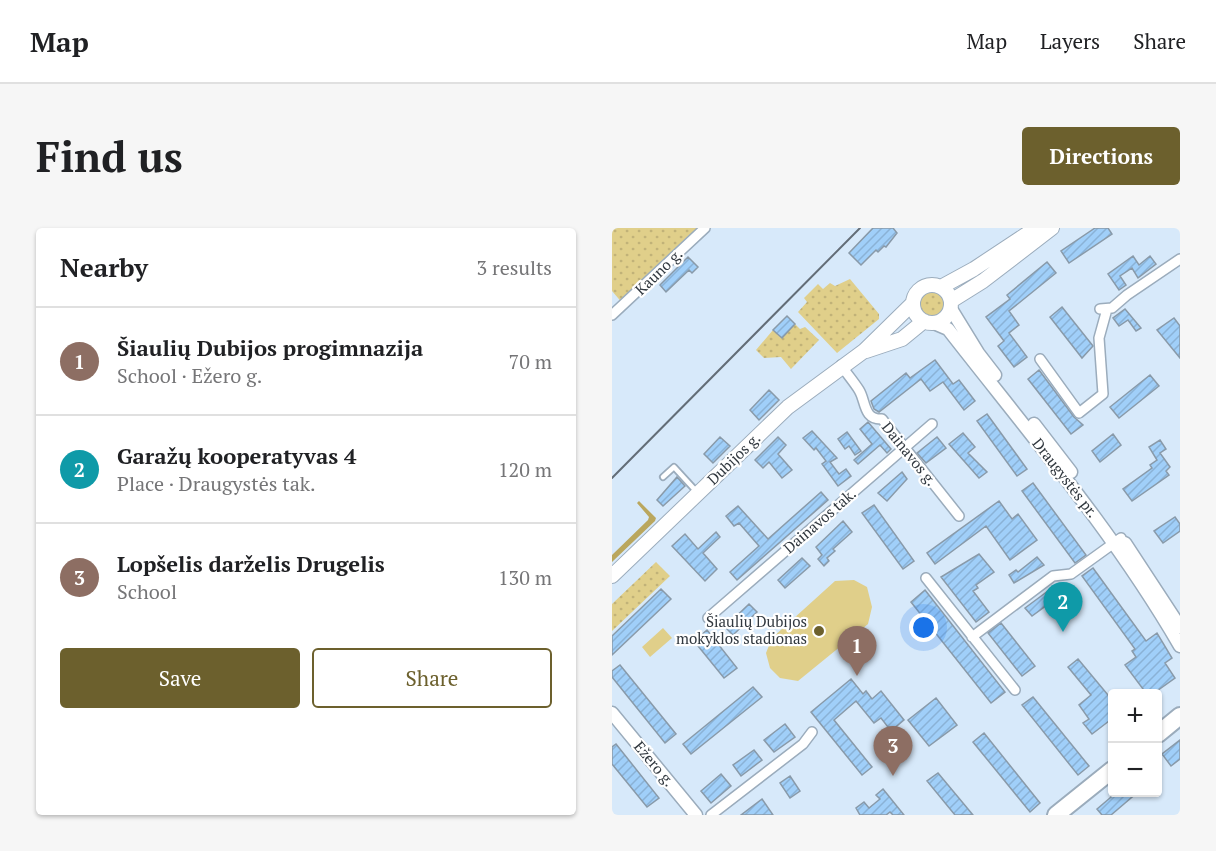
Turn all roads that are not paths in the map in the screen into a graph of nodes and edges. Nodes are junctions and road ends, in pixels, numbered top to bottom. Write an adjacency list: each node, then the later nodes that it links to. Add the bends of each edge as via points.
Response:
1 (705, 228): 8 (street, Kauno g.)
2 (1036, 228): 5 (main road)
3 (1052, 228): 7 (main road)
4 (1180, 259): 11 (street, via 1112,309 1103,309 1099,338 1103,394 1084,410 1079,413)
5 (941, 286): 6 (main road, via 924,286); 7 (main road)
6 (913, 303): 9 (main road, via 915,312); 10 (main road, Dubijos g.)
7 (951, 305): 9 (main road, via 944,319); 18 (main road, Draugystės pr., via 978,353)
8 (612, 315)
9 (929, 322): 10 (main road, Dubijos g., via 902,339); 18 (main road, Draugystės pr., via 948,330)
10 (864, 351): 12 (main road, Dubijos g.)
11 (1040, 359)
12 (841, 365): 14 (street, Dainavos g., via 861,393 864,408 872,417 882,418); 16 (main road, Dubijos g., via 788,407)
13 (932, 424): 14 (street, Dainavos tak.)
14 (905, 446): 17 (street, Dainavos g.); 21 (street, Dainavos tak.)
15 (663, 477): 16 (lane, via 674,467)
16 (697, 493): 19 (main road, Dubijos g.)
17 (959, 516)
18 (1118, 540): 22 (main road, Draugystės pr.); 23 (street, via 1071,574 1053,576); 24 (main road, Draugystės pr.)
19 (612, 576)
20 (926, 578): 23 (street)
21 (708, 618)
22 (1180, 627)
23 (972, 637): 25 (street)
24 (1180, 646)
25 (1016, 690)
26 (612, 713): 31 (main road, Ežero g.)
27 (1180, 716): 28 (highway)
28 (1162, 731)
29 (812, 732): 32 (street, via 803,744)
30 (1108, 774): 33 (highway)
31 (696, 815)
32 (711, 815)
33 (1056, 815)

